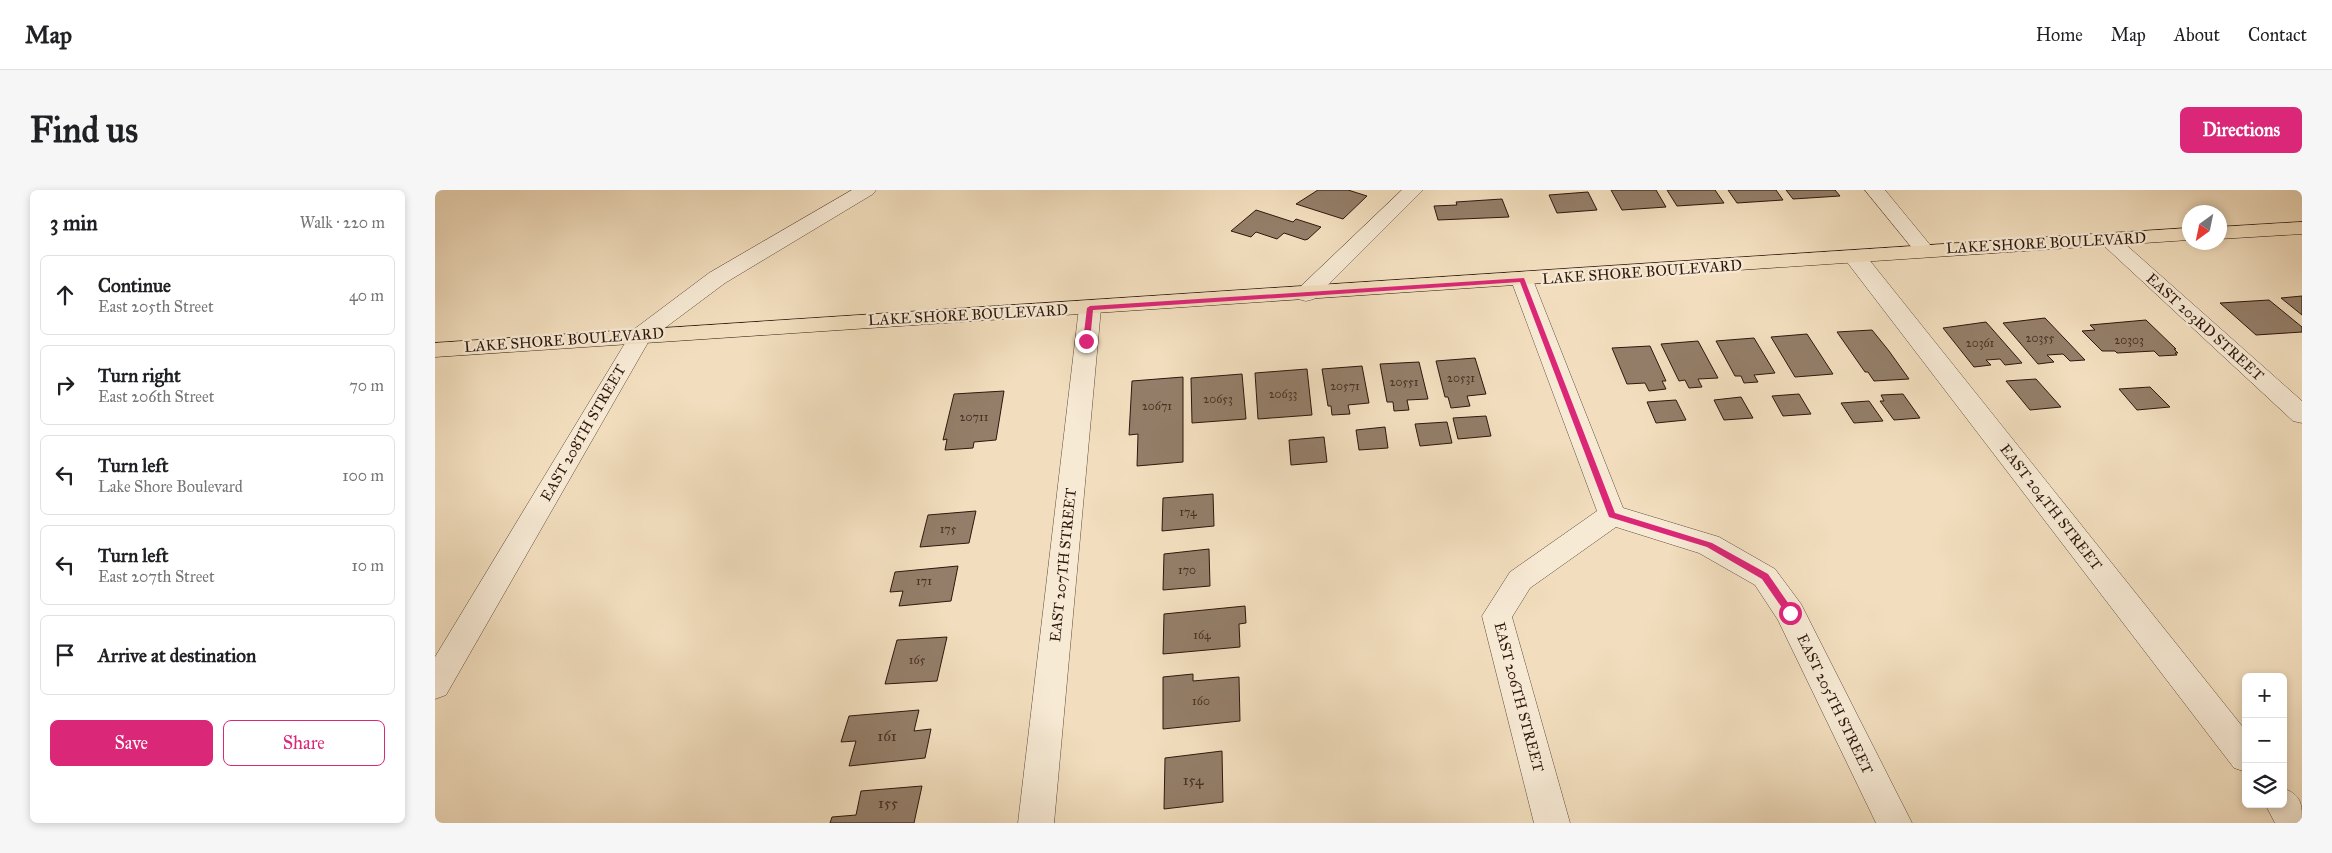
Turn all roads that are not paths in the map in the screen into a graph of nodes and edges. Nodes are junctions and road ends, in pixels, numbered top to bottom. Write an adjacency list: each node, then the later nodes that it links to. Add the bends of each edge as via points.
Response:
1 (866, 190): 13 (street, EAST 208TH STREET, via 717,278)
2 (1413, 190): 11 (street)
3 (1875, 190): 8 (street)
4 (2302, 228): 5 (main road)
5 (2227, 233)
6 (2182, 234): 7 (main road, LAKE SHORE BOULEVARD)
7 (2108, 239): 8 (main road, LAKE SHORE BOULEVARD); 15 (street, EAST 203RD STREET)
8 (1924, 250): 9 (main road, LAKE SHORE BOULEVARD)
9 (1855, 257): 10 (main road, LAKE SHORE BOULEVARD); 18 (street, EAST 204TH STREET)
10 (1522, 280): 11 (main road, LAKE SHORE BOULEVARD); 16 (street)
11 (1306, 294): 12 (main road, LAKE SHORE BOULEVARD)
12 (1090, 308): 13 (main road, LAKE SHORE BOULEVARD); 20 (street, EAST 207TH STREET)
13 (641, 335): 14 (main road, LAKE SHORE BOULEVARD); 17 (street, EAST 208TH STREET)
14 (435, 350)
15 (2302, 415)
16 (1612, 515): 21 (street, EAST 206TH STREET, via 1520,580 1497,616); 22 (street, EAST 205TH STREET, via 1709,545 1765,577 1790,613)
17 (435, 685)
18 (2242, 752)
19 (2286, 808): 23 (street)
20 (1036, 823)
21 (1552, 823)
22 (1894, 823)
23 (2297, 823)

